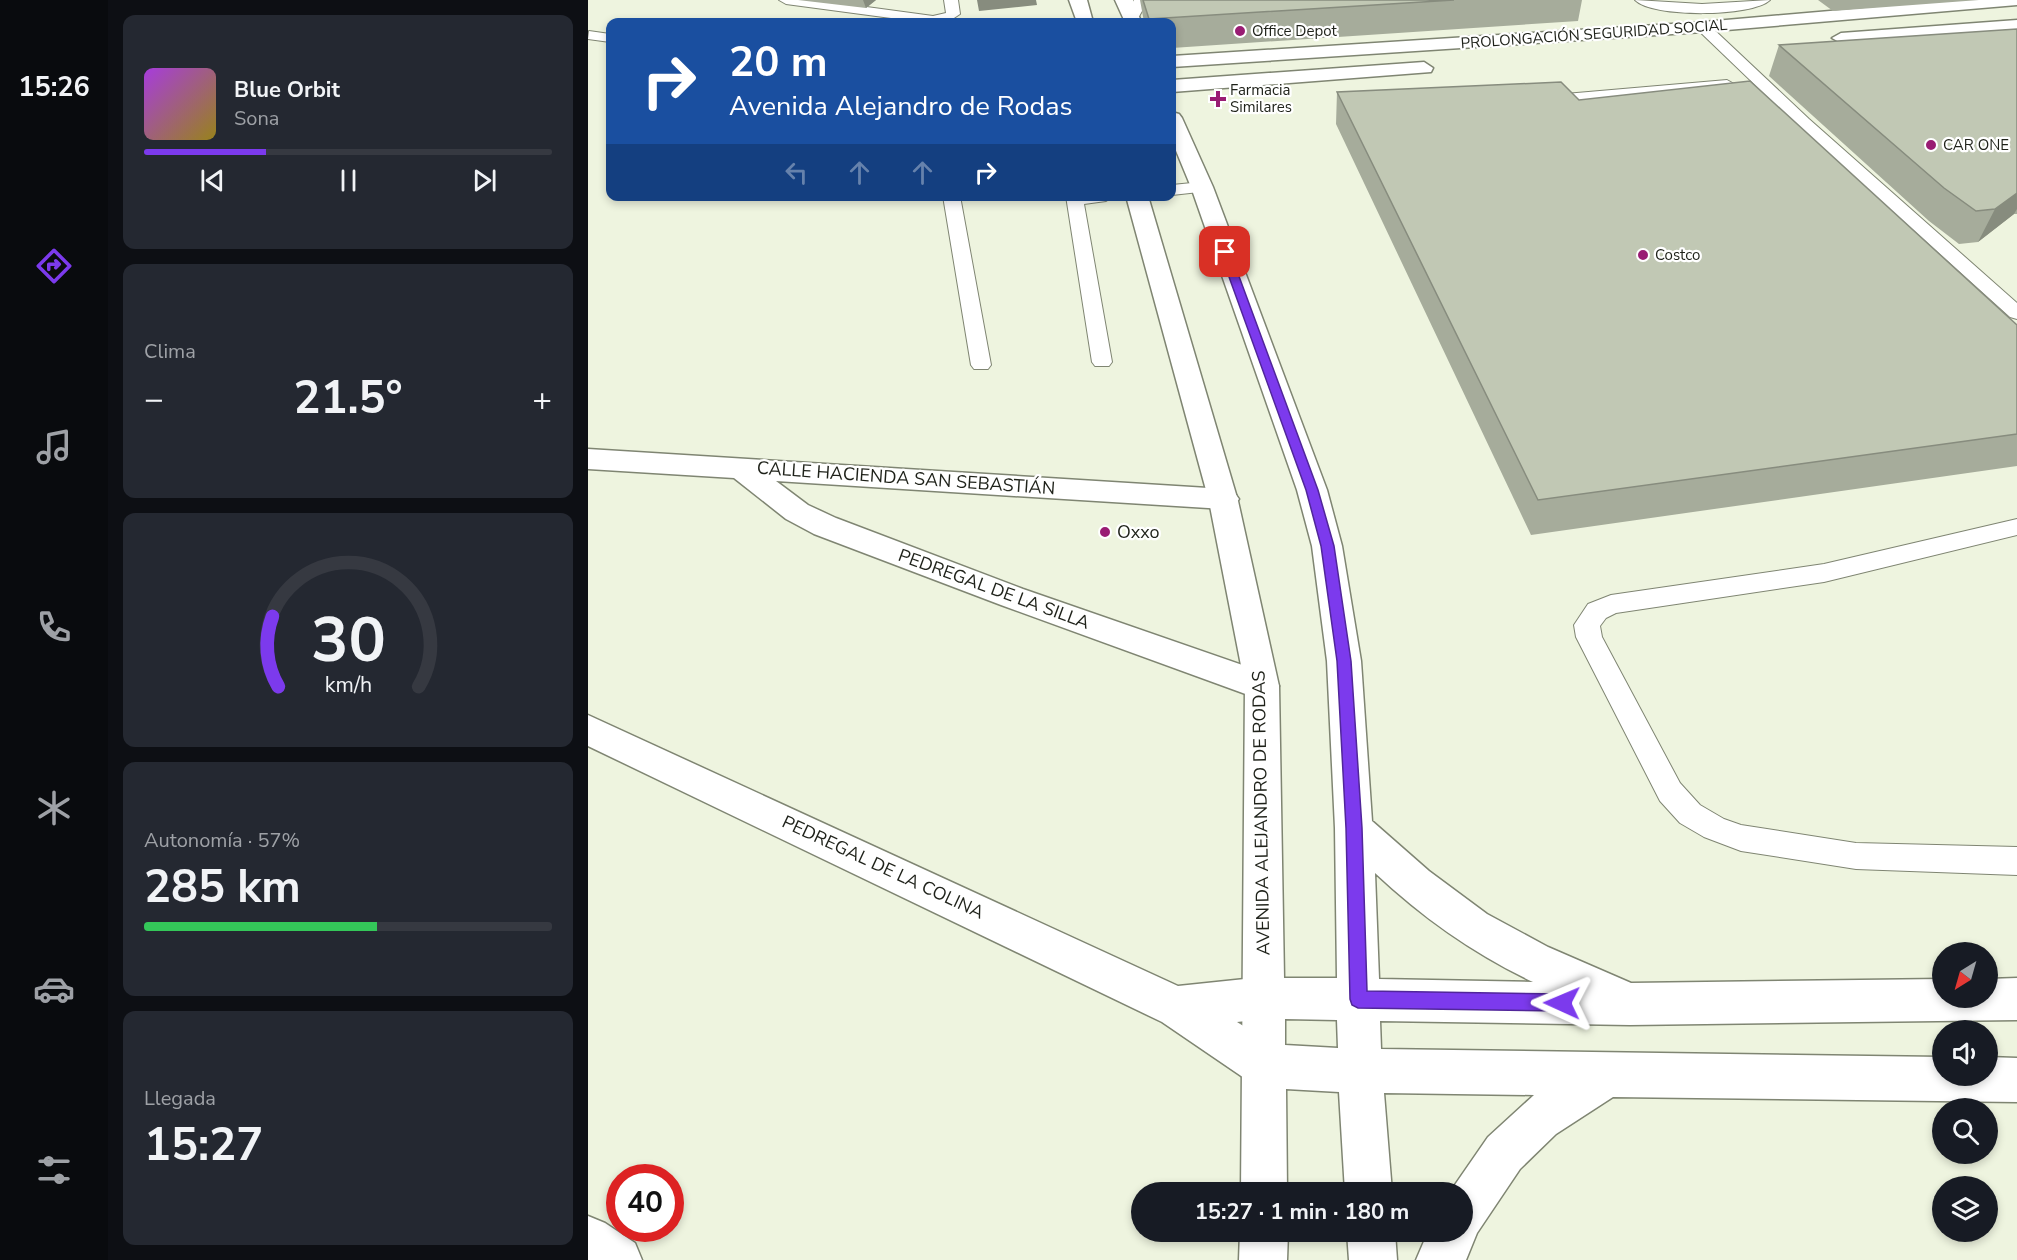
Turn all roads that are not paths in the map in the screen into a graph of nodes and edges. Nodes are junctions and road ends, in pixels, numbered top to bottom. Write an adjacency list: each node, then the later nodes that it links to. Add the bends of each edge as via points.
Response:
1 (786, 0): 10 (lane)
2 (951, 0): 11 (lane, via 953,14)
3 (1078, 0): 12 (street)
4 (1124, 0): 13 (street)
5 (1141, 0): 14 (lane)
6 (1642, 0): 9 (lane, via 1660,6)
7 (1763, 0): 9 (lane)
8 (2013, 2): 16 (street, PROLONGACIÓN SEGURIDAD SOCIAL)
9 (1709, 3)
10 (918, 18)
11 (947, 18)
12 (1084, 18)
13 (1131, 18)
14 (1133, 18)
15 (2017, 25): 19 (street)
16 (1703, 27): 21 (lane); 23 (street, PROLONGACIÓN SEGURIDAD SOCIAL)
17 (589, 35): 18 (lane)
18 (606, 38)
19 (1827, 39)
20 (1746, 45): 21 (street, PROLONGACIÓN SEGURIDAD SOCIAL)
21 (1725, 47): 22 (street, PROLONGACIÓN SEGURIDAD SOCIAL); 25 (lane)
22 (1701, 48)
23 (1176, 62)
24 (1442, 67): 26 (street, PROLONGACIÓN SEGURIDAD SOCIAL)
25 (1760, 81): 27 (lane); 33 (lane)
26 (1176, 86)
27 (1525, 103)
28 (1176, 138): 29 (street)
29 (1186, 189): 42 (street, via 1312,490 1327,546 1344,661)
30 (952, 201): 35 (lane)
31 (1075, 201): 34 (lane)
32 (1138, 201): 38 (street, AVENIDA ALEJANDRO DE RODAS)
33 (2017, 313)
34 (1102, 362)
35 (981, 365)
36 (588, 459): 37 (street, CALLE HACIENDA SAN SEBASTIÁN)
37 (740, 468): 38 (street, CALLE HACIENDA SAN SEBASTIÁN); 40 (street, PEDREGAL DE LA SILLA, via 797,512 825,526)
38 (1224, 499): 40 (street, AVENIDA ALEJANDRO DE RODAS, via 1250,608)
39 (2017, 527): 43 (lane, via 1824,573 1611,604 1597,610 1587,625 1589,637 1670,792 1690,814 1714,828 1750,840 1856,856)
40 (1262, 686): 44 (street, AVENIDA ALEJANDRO DE RODAS)
41 (588, 730): 48 (street, PEDREGAL DE LA COLINA)
42 (1354, 828): 45 (street); 47 (street, via 1400,873 1455,916 1507,947)
43 (2017, 861)
44 (1264, 998): 45 (street); 48 (street); 49 (street, AVENIDA ALEJANDRO DE RODAS)
45 (1358, 999): 47 (street); 50 (street)
46 (2017, 999): 47 (street)
47 (1630, 1004)
48 (1177, 1007): 49 (street, PEDREGAL DE LA COLINA)
49 (1266, 1066): 50 (street); 53 (street, AVENIDA ALEJANDRO DE RODAS)
50 (1360, 1071): 51 (street); 54 (street)
51 (1606, 1075): 52 (street); 55 (street, via 1540,1118 1504,1153)
52 (2017, 1080)
53 (1264, 1182)
54 (1367, 1182)
55 (1473, 1200)
56 (588, 1240): 60 (street)
57 (1264, 1242): 61 (street)
58 (1372, 1242): 62 (street)
59 (1449, 1242): 63 (street)
60 (618, 1260)
61 (1263, 1260)
62 (1373, 1260)
63 (1440, 1260)

